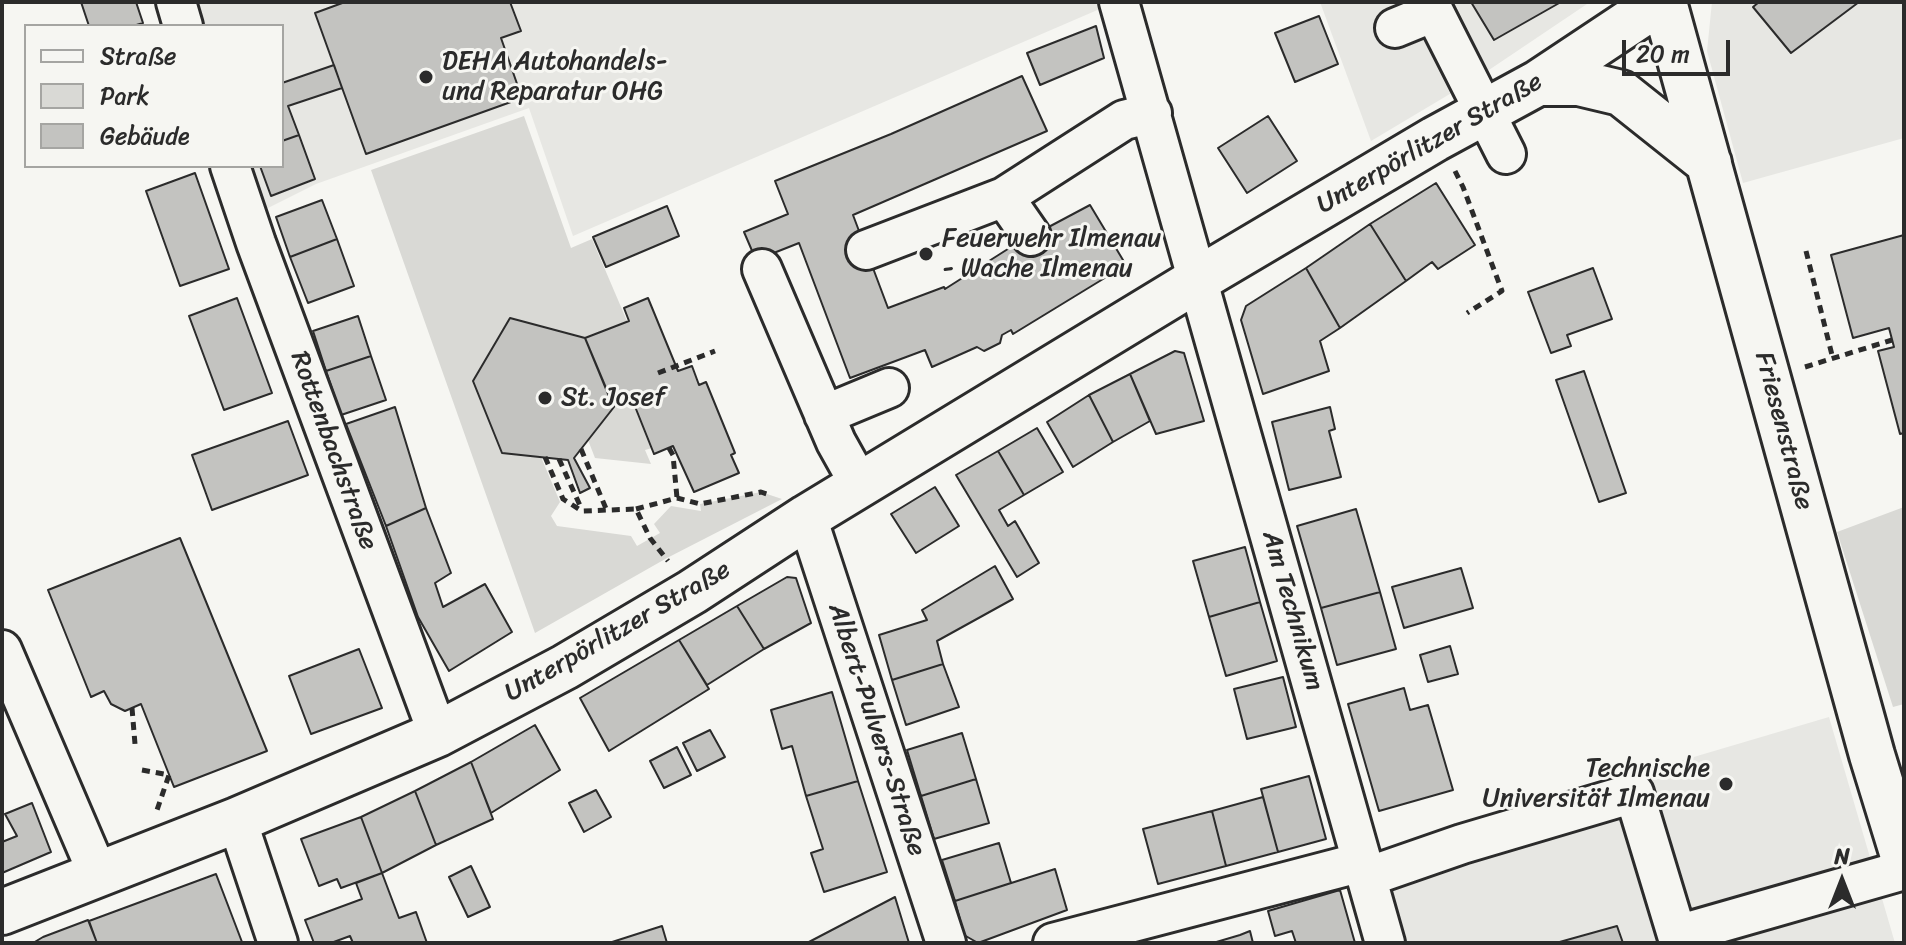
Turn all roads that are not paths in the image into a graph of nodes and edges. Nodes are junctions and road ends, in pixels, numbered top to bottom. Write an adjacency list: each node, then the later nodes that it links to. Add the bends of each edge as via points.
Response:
1 (176, 2): 4 (street)
2 (1119, 2): 8 (street)
3 (1662, 2): 6 (main road, Unterpörlitzer Straße); 10 (main road, Friesenstraße)
4 (182, 24)
5 (1395, 28): 7 (street, via 1434,12)
6 (1538, 83): 7 (main road, Unterpörlitzer Straße); 10 (main road, via 1579,83 1621,93)
7 (1486, 111): 9 (street); 16 (main road, Unterpörlitzer Straße)
8 (1152, 113): 12 (street, via 1124,120); 16 (street)
9 (1506, 154)
10 (1709, 163): 24 (main road, Friesenstraße)
11 (231, 168): 22 (street, Rottenbachstraße)
12 (1004, 197): 13 (street); 14 (street)
13 (1031, 236)
14 (866, 250)
15 (762, 269): 18 (street)
16 (1197, 280): 19 (main road, Unterpörlitzer Straße); 25 (street, Am Technikum)
17 (889, 388): 18 (street)
18 (824, 415): 19 (street)
19 (860, 485): 20 (main road, Unterpörlitzer Straße)
20 (795, 508): 22 (main road, Unterpörlitzer Straße, via 680,569 565,667); 30 (street, Albert-Pulvers-Straße)
21 (2, 650): 27 (street)
22 (438, 734): 23 (main road, Unterpörlitzer Straße)
23 (237, 820): 27 (main road, Unterpörlitzer Straße); 29 (street)
24 (1904, 859)
25 (1365, 869): 26 (street, via 1634,793 1677,935); 31 (street); 32 (street, Am Technikum)
26 (1904, 870)
27 (98, 874): 28 (main road, Unterpörlitzer Straße)
28 (2, 912)
29 (278, 943)
30 (946, 943)
31 (1053, 943)
32 (1385, 943)

